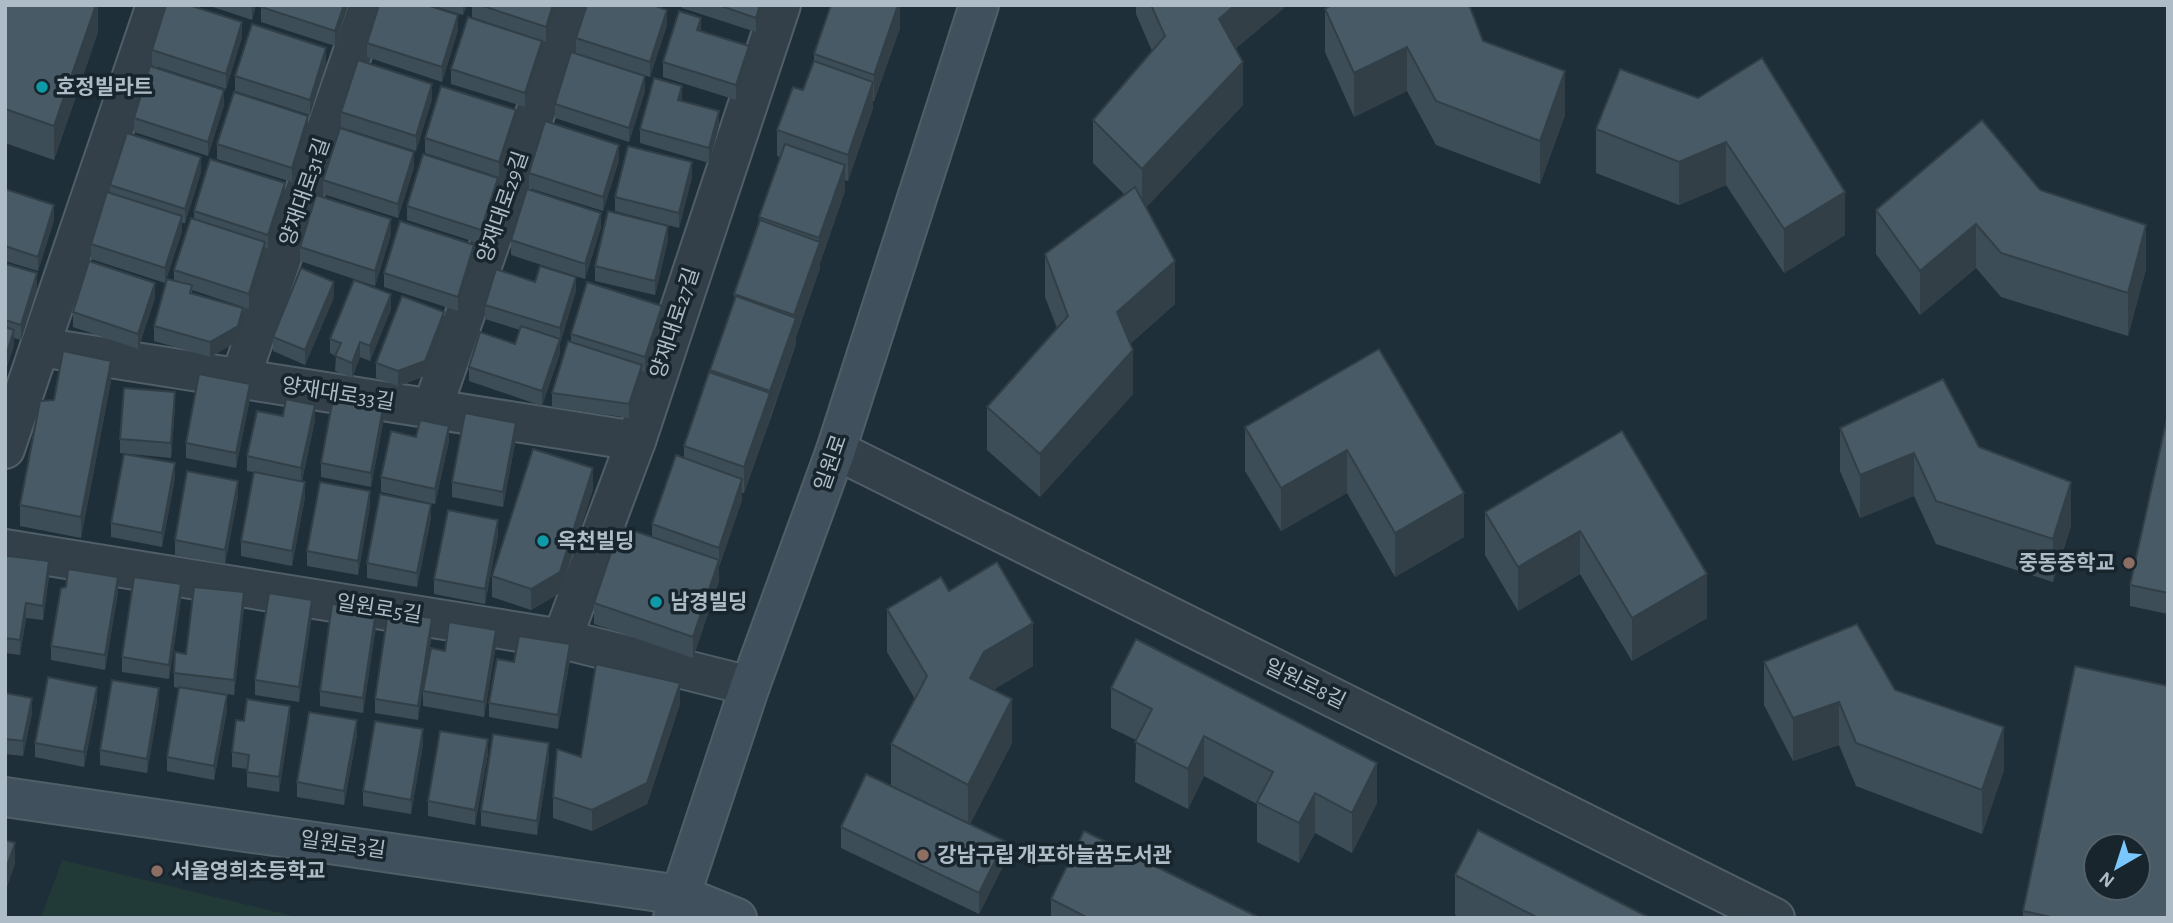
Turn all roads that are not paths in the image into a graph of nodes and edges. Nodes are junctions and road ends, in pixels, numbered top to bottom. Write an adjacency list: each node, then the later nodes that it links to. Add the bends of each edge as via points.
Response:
1 (156, 5): 6 (street)
2 (369, 5): 7 (street, 양재대로31길)
3 (573, 5): 8 (street, 양재대로29길)
4 (781, 5): 9 (street, 양재대로27길)
5 (979, 5): 11 (street, 일원로)
6 (40, 347): 7 (street, 양재대로33길); 10 (street)
7 (240, 379): 8 (street, 양재대로33길)
8 (432, 409): 9 (street, 양재대로33길)
9 (636, 441): 13 (street, 양재대로27길)
10 (5, 449)
11 (836, 450): 14 (street, 일원로); 18 (street, 일원로8길)
12 (5, 548): 13 (street, 일원로5길)
13 (562, 639): 14 (street, 일원로5길)
14 (750, 686): 16 (street, 일원로)
15 (5, 797): 16 (street, 일원로3길)
16 (677, 906): 17 (street, 일원로3길)
17 (737, 918)
18 (1775, 918)

